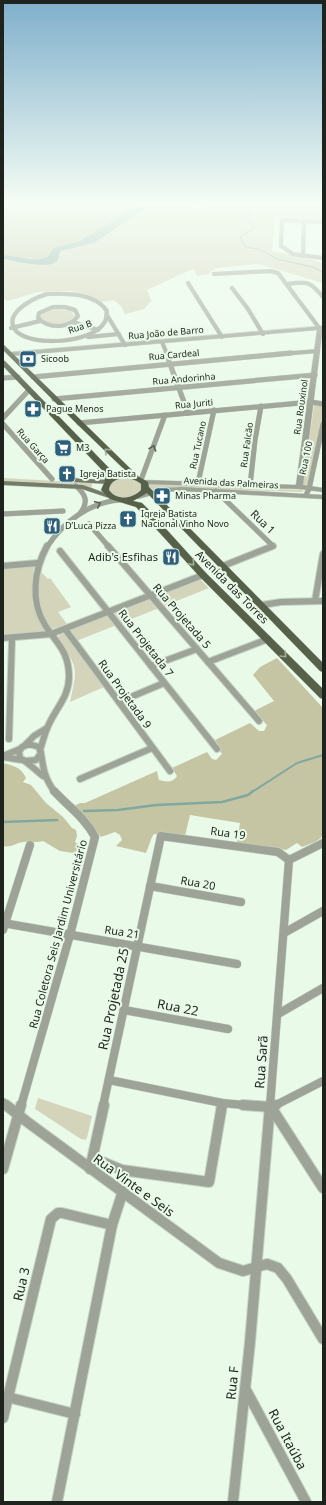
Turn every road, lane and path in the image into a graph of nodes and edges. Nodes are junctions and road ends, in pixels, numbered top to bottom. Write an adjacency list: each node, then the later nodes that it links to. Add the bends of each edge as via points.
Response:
1 (236, 273): 3 (street)
2 (278, 273): 5 (street)
3 (214, 274)
4 (188, 283): 21 (street)
5 (287, 284): 8 (street, via 312,283); 17 (street)
6 (232, 288): 20 (street)
7 (65, 294): 9 (street); 10 (street, via 38,296); 11 (street, via 92,299 104,308)
8 (323, 297)
9 (61, 307): 13 (street, via 43,310 38,315); 14 (street, via 70,308 77,313)
10 (12, 308)
11 (107, 315): 15 (street); 18 (street, Rua B, via 107,319)
12 (7, 316): 16 (street)
13 (40, 321): 14 (street, via 56,326); 16 (street)
14 (73, 322): 18 (street)
15 (114, 325): 18 (street, via 106,325); 19 (street)
16 (11, 328): 18 (street, Rua B, via 21,335 55,341 74,339)
17 (321, 328): 20 (street, Rua João de Barro); 25 (street, Rua Rouxinol)
18 (97, 331): 19 (street)
19 (119, 334): 23 (street)
20 (263, 334): 21 (street, Rua João de Barro)
21 (222, 337): 22 (street, Rua João de Barro)
22 (162, 342): 23 (street, Rua João de Barro); 28 (street)
23 (125, 345): 26 (street, Rua João de Barro)
24 (3, 346): 26 (main road, Avenida das Torres)
25 (318, 351): 28 (street, Rua Cardeal); 29 (street, Rua Rouxinol)
26 (11, 354): 31 (main road, Avenida das Torres)
27 (3, 362): 30 (main road)
28 (170, 364): 31 (street, Rua Cardeal); 33 (street)
29 (315, 375): 33 (street, Rua Andorinha); 36 (street, Rua Rouxinol)
30 (18, 377): 32 (street); 34 (main road)
31 (33, 377): 35 (main road, Avenida das Torres)
32 (3, 378)
33 (180, 388): 35 (street, Rua Andorinha); 41 (street)
34 (29, 390): 37 (main road); 43 (street)
35 (54, 399): 44 (main road, Avenida das Torres)
36 (311, 402): 38 (street, Rua Juriti); 39 (street, Rua Juriti); 55 (street, Rua Rouxinol)
37 (43, 403): 44 (main road, via 50,406 65,422); 49 (main road, via 106,470)
38 (323, 404)
39 (261, 406): 40 (street, Rua Juriti); 54 (street, Rua Falcão)
40 (214, 410): 41 (street, Rua Juriti); 51 (street, Rua Tucano)
41 (188, 413): 42 (street, Rua Juriti)
42 (165, 415): 44 (street, Rua Juriti); 52 (street, one-way to 42)
43 (3, 418)
44 (79, 423): 52 (main road, Avenida das Torres, one-way to 44)
45 (3, 424): 48 (street, Rua Garça)
46 (323, 424): 58 (street, Rua 100)
47 (3, 476): 48 (main road)
48 (52, 479): 49 (main road)
49 (109, 481): 52 (main road, via 122,476); 59 (main road, via 105,490)
50 (3, 483): 53 (main road)
51 (198, 483): 52 (street, Avenida das Palmeiras); 54 (street, Avenida das Palmeiras)
52 (143, 484): 57 (street, Avenida das Palmeiras, via 162,490); 61 (main road, via 145,491 138,497); 70 (main road, Avenida das Torres)
53 (76, 486): 59 (main road); 64 (street, via 87,498 85,506)
54 (250, 486): 55 (street, Avenida das Palmeiras)
55 (299, 487): 58 (street, Avenida das Palmeiras)
56 (323, 490): 58 (street, Avenida das Palmeiras)
57 (216, 491): 58 (street, Avenida das Palmeiras); 70 (street, Rua 1, via 274,546)
58 (307, 492): 60 (street, Avenida das Palmeiras)
59 (112, 497): 61 (main road, Avenida das Torres)
60 (323, 497)
61 (122, 500): 64 (street, one-way to 61, via 104,501); 71 (main road, Avenida das Torres, one-way to 71, via 139,505)
62 (63, 511): 63 (street)
63 (3, 514)
64 (77, 516): 68 (street, via 56,534)
65 (89, 524): 72 (street, Rua Projetada 5)
66 (60, 551): 76 (street, Rua Projetada 7)
67 (323, 554): 73 (street)
68 (38, 563): 69 (street); 78 (street, via 34,580 35,598)
69 (3, 566)
70 (223, 566): 75 (main road, Avenida das Torres)
71 (203, 575): 72 (street); 81 (main road, Avenida das Torres)
72 (151, 596): 76 (street); 82 (street, Rua Projetada 5)
73 (314, 601): 74 (street); 75 (street)
74 (323, 602)
75 (262, 605): 85 (main road, Avenida das Torres)
76 (108, 612): 77 (street); 84 (street, Rua Projetada 7)
77 (65, 629): 78 (street); 88 (street, Rua Projetada 9)
78 (50, 634): 80 (street); 90 (street, via 59,643 66,658 69,674 64,703)
79 (3, 638): 80 (street)
80 (12, 638): 91 (street)
81 (268, 638): 83 (street); 87 (main road, Avenida das Torres, one-way to 87)
82 (197, 649): 83 (street, Rua Projetada 5); 84 (street)
83 (208, 662): 89 (street, Rua Projetada 5)
84 (151, 666): 86 (street, Rua Projetada 7)
85 (323, 669)
86 (164, 683): 88 (street); 94 (street, Rua Projetada 7)
87 (323, 695)
88 (119, 702): 93 (street, Rua Projetada 9)
89 (259, 721)
90 (47, 728): 92 (street); 95 (street)
91 (9, 739)
92 (23, 747): 95 (street, via 33,744); 96 (street); 97 (street, via 19,755)
93 (152, 748): 98 (street, Rua Projetada 9); 100 (street)
94 (217, 748)
95 (41, 751): 97 (street, via 36,760); 99 (street)
96 (3, 756): 97 (street)
97 (24, 761): 99 (street)
98 (170, 771)
99 (43, 776): 110 (street, Rua Coletora Seis Jardim Universitário, via 56,794 86,822 95,837)
100 (80, 779)
101 (160, 836): 104 (street, Rua 19, via 278,852); 105 (street, Rua Projetada 25)
102 (323, 843): 104 (street)
103 (30, 845): 108 (street)
104 (289, 860): 109 (street, Rua Sarã)
105 (150, 886): 106 (street, Rua 20); 111 (street, Rua Projetada 25)
106 (241, 902)
107 (323, 911): 109 (street)
108 (4, 925): 110 (street, Rua 21)
109 (284, 933): 115 (street, Rua Sarã)
110 (70, 935): 111 (street, Rua 21); 122 (street, Rua Coletora Seis Jardim Universitário)
111 (137, 945): 112 (street, Rua 21); 114 (street, Rua Projetada 25)
112 (237, 964)
113 (323, 988): 115 (street)
114 (124, 1010): 116 (street, Rua 22); 117 (street, Rua Projetada 25)
115 (278, 1014): 121 (street, Rua Sarã)
116 (228, 1029)
117 (109, 1080): 120 (street); 123 (street, Rua Projetada 25)
118 (323, 1081): 121 (street)
119 (3, 1102): 122 (street, Rua Vinte e Seis)
120 (222, 1103): 121 (street); 123 (street, via 209,1182 122,1170)
121 (271, 1108): 126 (street); 129 (street, Rua Sarã)
122 (20, 1114): 124 (street, Rua Vinte e Seis); 125 (street, Rua Coletora Seis Jardim Universitário)
123 (93, 1158): 124 (street, Rua Projetada 25)
124 (90, 1169): 127 (street, Rua Vinte e Seis)
125 (3, 1170)
126 (323, 1188)
127 (123, 1191): 128 (street); 129 (street, Rua Vinte e Seis, via 219,1263 243,1271)
128 (112, 1225): 132 (street, Rua 3, via 62,1213 51,1219); 133 (street)
129 (257, 1266): 130 (street, Rua Vinte e Seis, via 270,1264 282,1272); 131 (street, Rua F)
130 (323, 1339)
131 (246, 1390): 136 (street, Rua F); 137 (street, Rua Itaúba)
132 (6, 1397): 133 (street); 134 (street, Rua 3)
133 (75, 1414): 135 (street)
134 (3, 1418)
135 (57, 1502)
136 (233, 1502)
137 (306, 1502)

